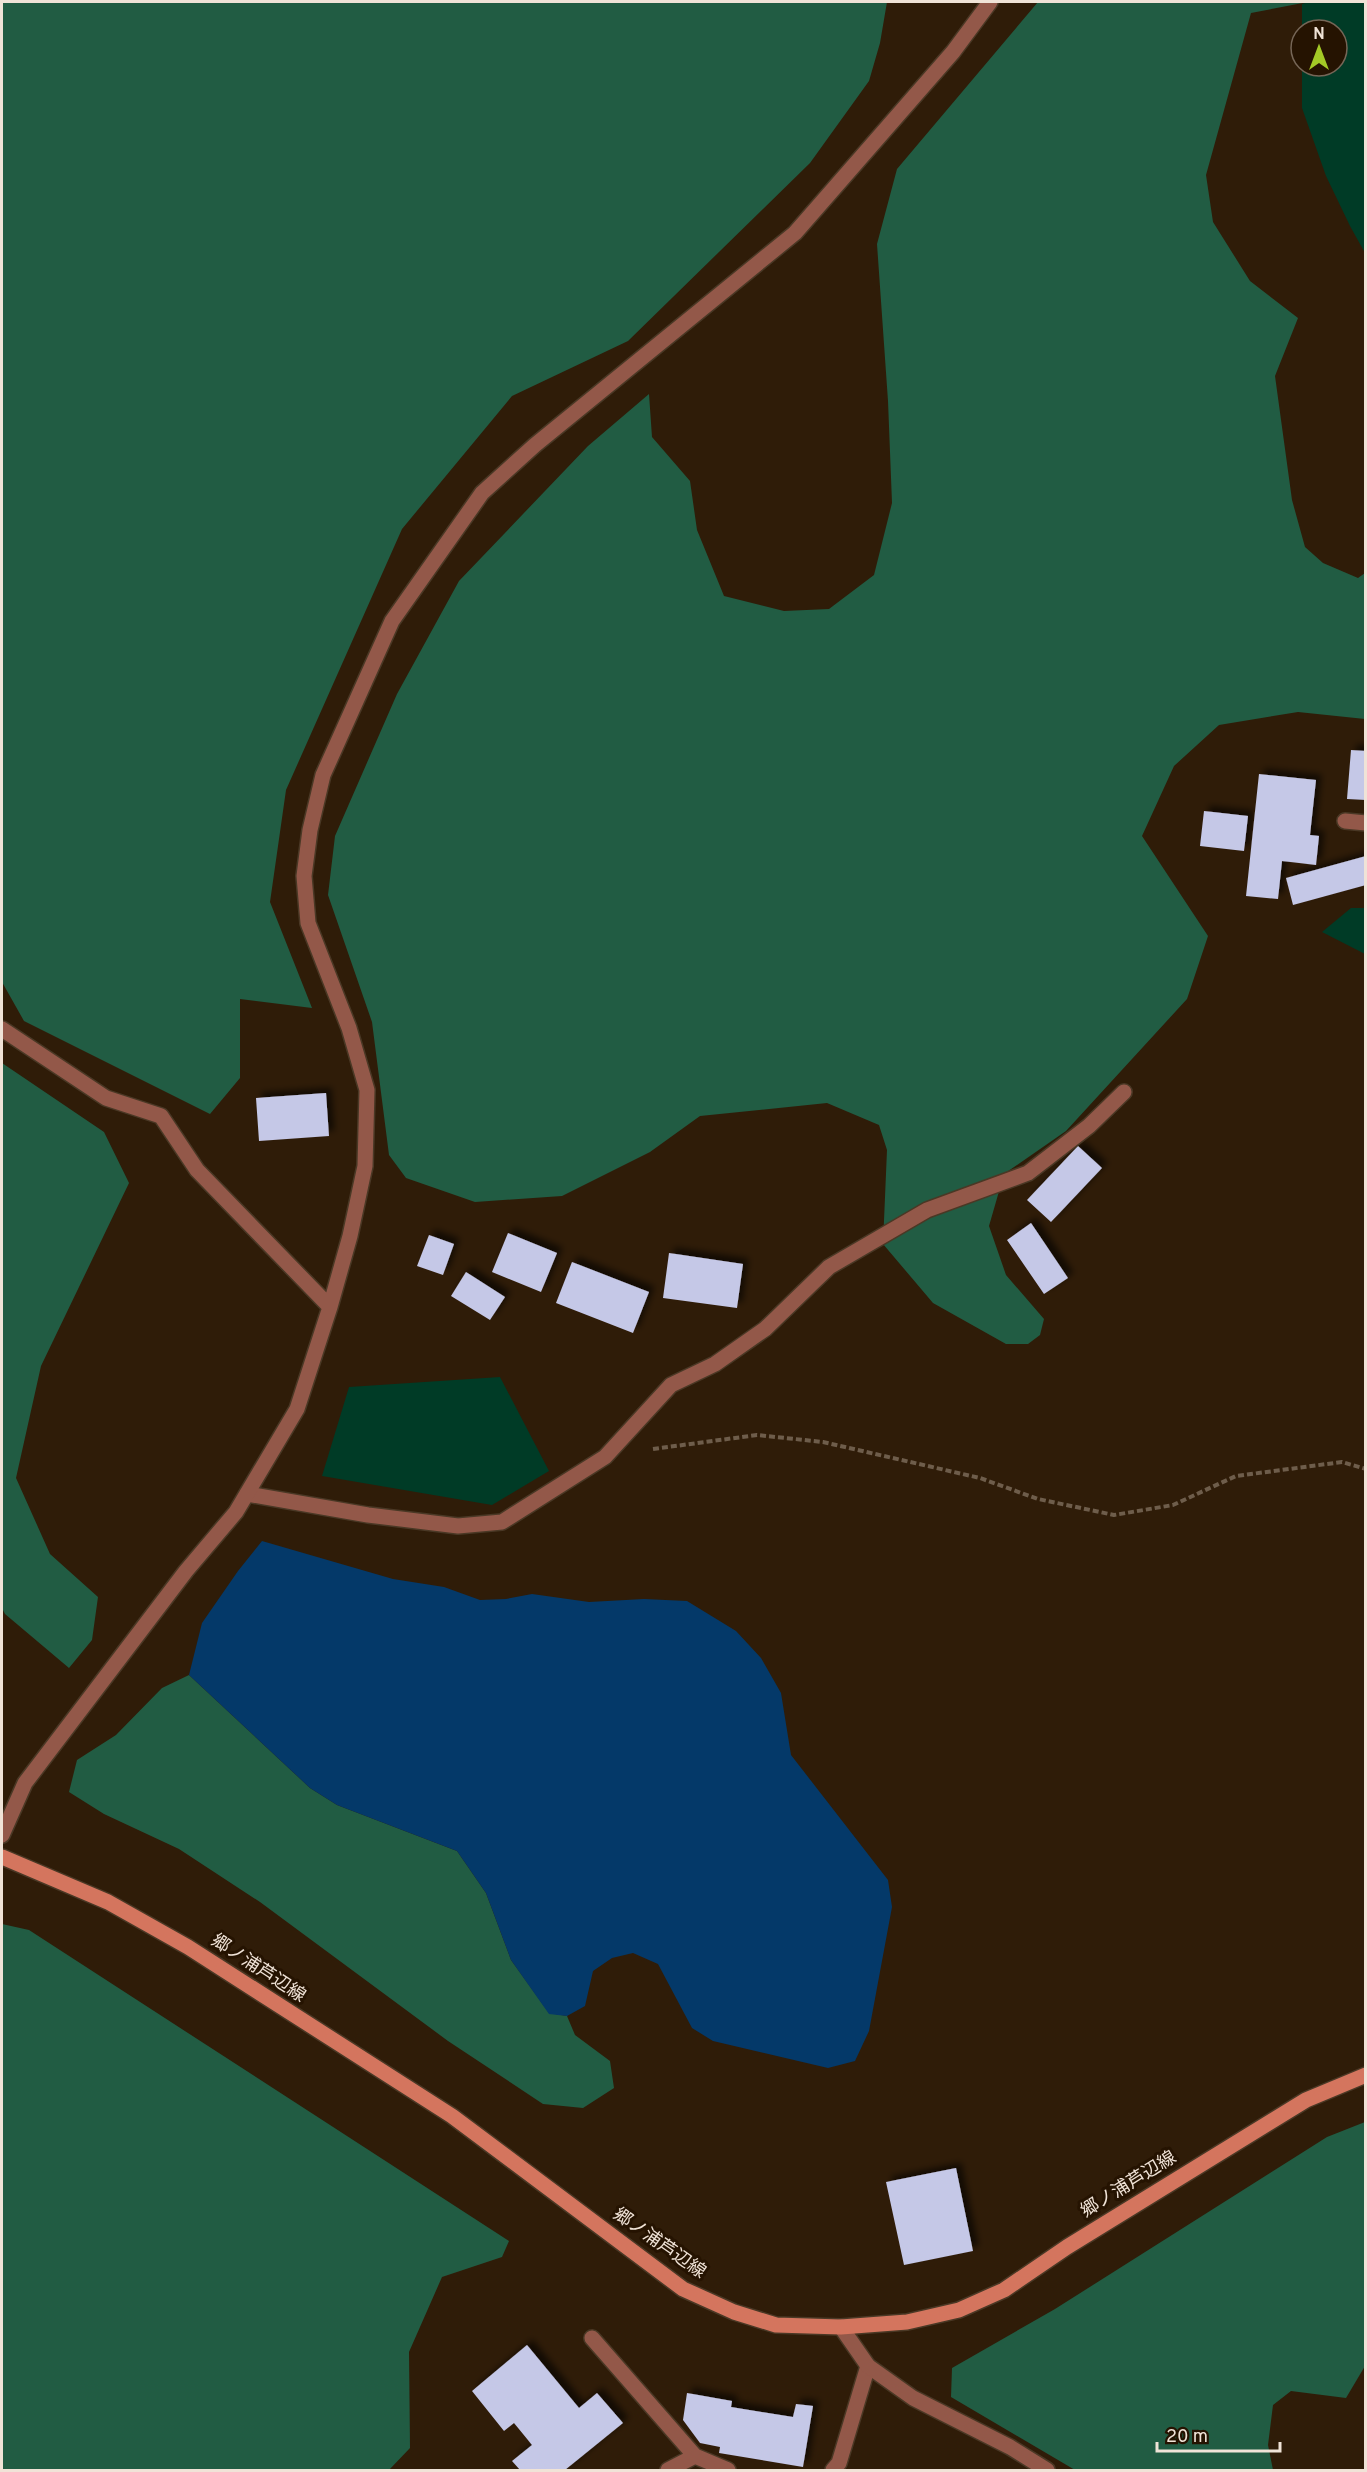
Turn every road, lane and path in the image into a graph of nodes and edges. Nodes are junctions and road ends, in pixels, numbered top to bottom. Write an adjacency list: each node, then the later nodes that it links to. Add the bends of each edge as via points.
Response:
1 (990, 2): 6 (street, via 954,52 795,233 535,445 483,493 392,621 323,775 304,876 308,923 349,1028 367,1090 365,1166)
2 (1345, 821): 3 (street)
3 (1365, 823)
4 (2, 1029): 6 (street, via 106,1098 161,1116 197,1170)
5 (1124, 1092): 7 (street, via 1089,1126 1028,1173 927,1210 830,1267 765,1329 715,1364 671,1385)
6 (330, 1307): 9 (street, via 297,1409)
7 (605, 1456): 8 (path, via 758,1435 823,1442 980,1478 1038,1499 1114,1515 1173,1505 1236,1476 1342,1462); 9 (street, via 502,1522 459,1526)
8 (1365, 1469)
9 (247, 1494): 10 (street, via 25,1783)
10 (2, 1835)
11 (2, 1857): 13 (main road, 郷ノ浦芦辺線, via 108,1902 188,1947 452,2116 682,2289 776,2325)
12 (1365, 2075): 13 (main road, 郷ノ浦芦辺線, via 1306,2100 1004,2290 948,2312 907,2322)
13 (842, 2327): 15 (street)
14 (592, 2338): 16 (street)
15 (868, 2366): 19 (street, via 839,2463); 20 (street, via 914,2398)
16 (695, 2456): 17 (street); 18 (street)
17 (668, 2470)
18 (728, 2470)
19 (833, 2470)
20 (1047, 2470)

